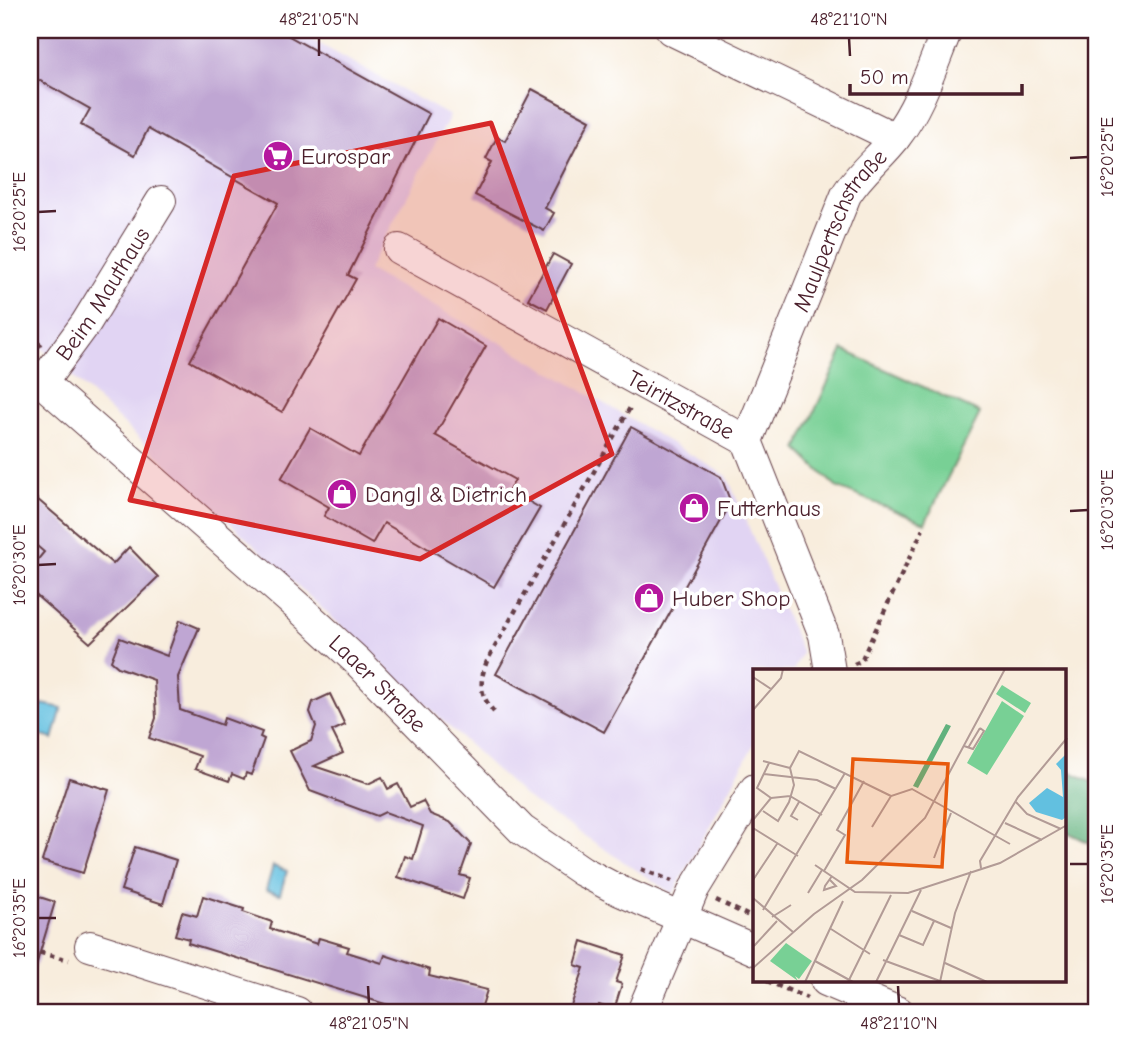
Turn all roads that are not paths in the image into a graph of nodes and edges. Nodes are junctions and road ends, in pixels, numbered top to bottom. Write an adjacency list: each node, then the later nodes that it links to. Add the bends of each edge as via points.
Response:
1 (671, 30): 3 (street)
2 (947, 30): 3 (street, Maulpertschstraße, via 913,112)
3 (895, 138): 7 (street, Maulpertschstraße, via 857,176 846,195)
4 (161, 201): 6 (street, Beim Mauthaus, via 86,323)
5 (399, 248): 7 (street, Teiritzstraße)
6 (36, 377): 10 (street, Laaer Straße, via 327,634 522,830 582,871)
7 (747, 441): 8 (street, Teiritzstraße, via 824,635)
8 (830, 669)
9 (753, 792): 10 (street, via 694,889)
10 (683, 919): 12 (street, Laaer Straße); 15 (street)
11 (90, 946): 14 (street)
12 (753, 949)
13 (828, 982): 16 (street)
14 (297, 1012)
15 (642, 1012)
16 (899, 1012)

